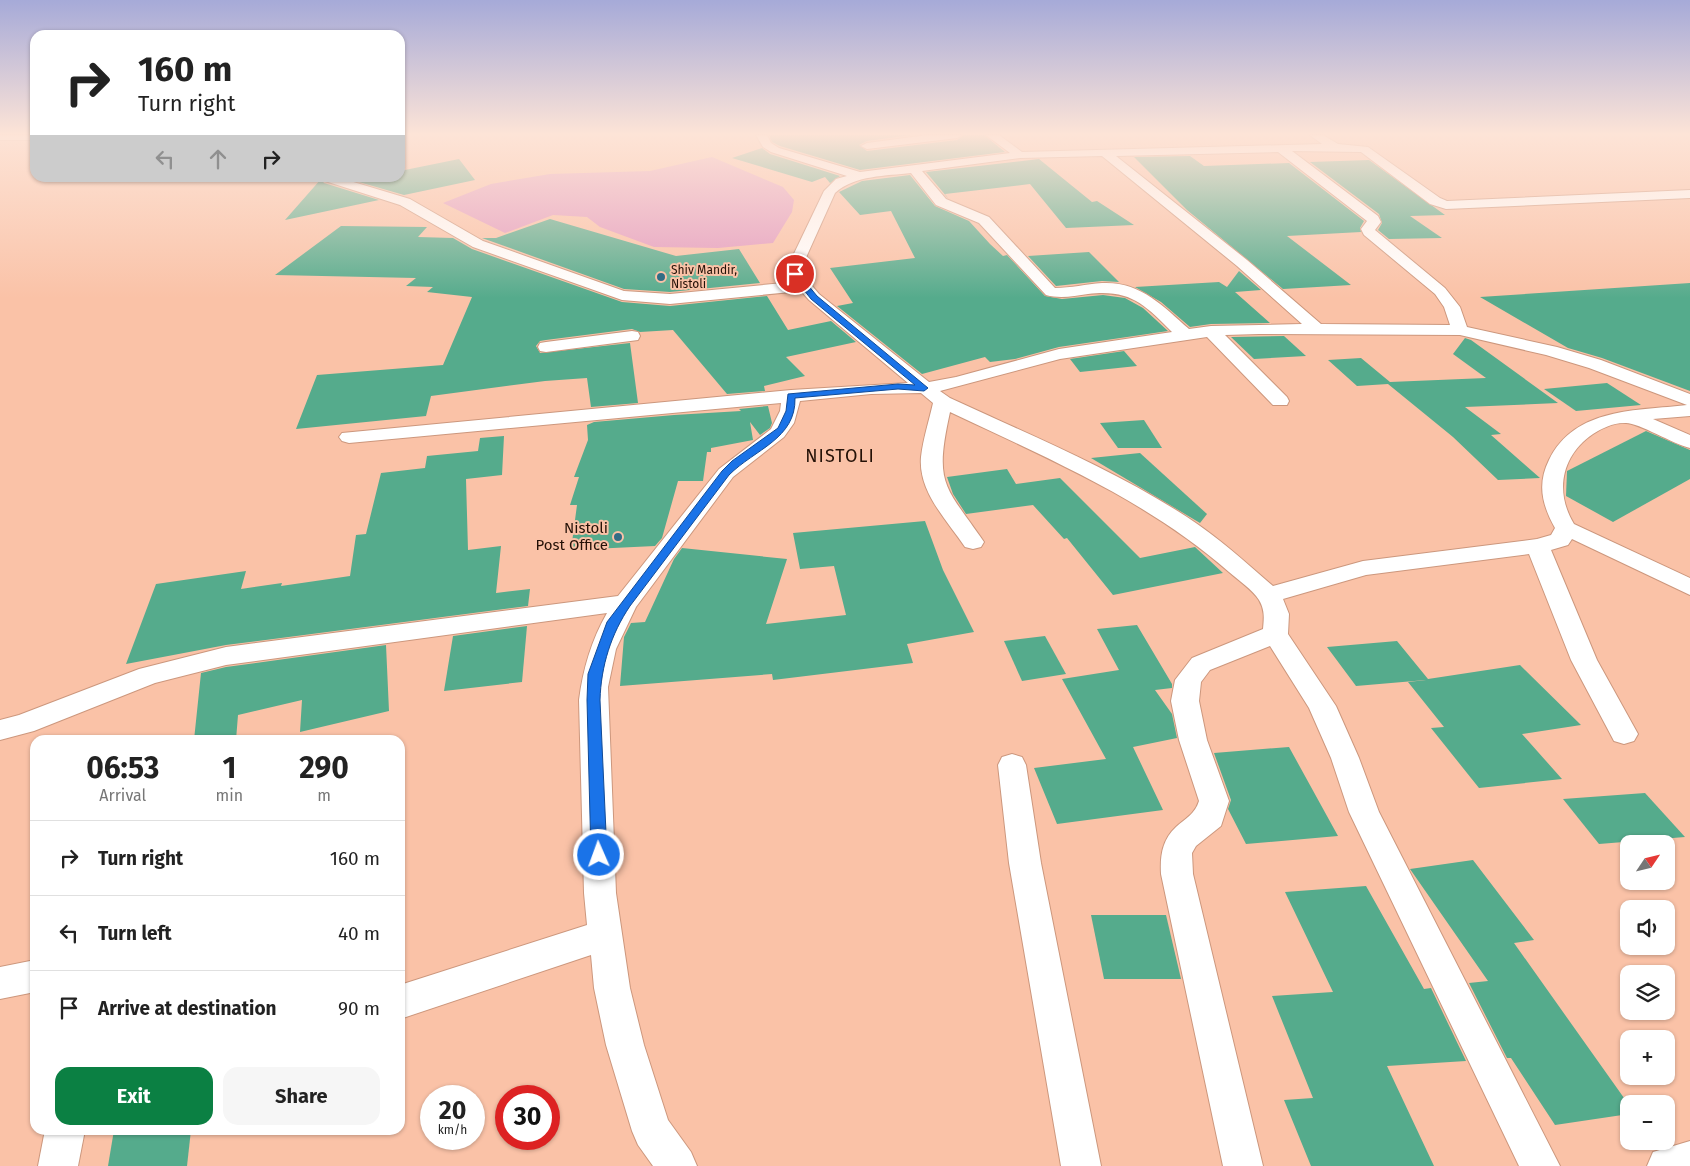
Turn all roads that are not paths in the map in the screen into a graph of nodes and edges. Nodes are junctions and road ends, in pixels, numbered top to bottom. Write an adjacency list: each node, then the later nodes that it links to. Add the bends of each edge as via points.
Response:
1 (365, 189): 9 (street, via 405,202 478,244)
2 (832, 189): 8 (street, via 797,262 795,274)
3 (931, 189): 13 (street, via 941,202 984,220 1051,292 1113,287 1130,289 1147,300)
4 (1151, 189): 10 (street)
5 (1334, 189): 11 (street, via 1373,219 1368,229 1370,232 1440,291 1452,307)
6 (1418, 189): 7 (street, via 1435,202 1446,205)
7 (1690, 194)
8 (803, 286): 9 (street, via 670,299); 15 (street)
9 (622, 295): 14 (street, via 630,327)
10 (1317, 329): 11 (street); 12 (street)
11 (1460, 330): 17 (street, via 1595,364)
12 (1211, 331): 13 (street); 18 (street)
13 (1186, 336): 15 (street, via 1033,360 958,382)
14 (546, 347)
15 (934, 395): 16 (street, via 898,387); 24 (street, via 932,476); 27 (street, via 1136,496 1208,543)
16 (791, 396): 21 (street); 28 (street, via 791,411 782,430 726,473)
17 (1690, 400)
18 (1280, 401)
19 (1690, 410): 20 (street)
20 (1631, 417): 22 (street); 23 (street, via 1601,422 1583,432 1560,455 1552,486 1554,507)
21 (349, 437)
22 (1690, 442)
23 (1566, 528): 25 (street, via 1560,540); 26 (street)
24 (973, 542)
25 (1538, 546): 27 (street, via 1363,568); 31 (street, via 1584,660)
26 (1690, 587)
27 (1269, 595): 29 (street, via 1277,614)
28 (626, 603): 30 (street, via 226,656 148,676 24,724); 33 (street, via 613,622 595,674 593,700 600,894)
29 (1275, 634): 42 (street, via 1200,664 1188,680 1185,701 1193,740 1214,801 1210,817 1185,837 1176,852 1177,874); 43 (street, via 1322,706 1364,812)
30 (0, 730)
31 (1624, 734)
32 (1012, 765): 41 (street, via 1025,863)
33 (605, 935): 36 (street); 40 (street, via 612,988 625,1045 652,1131)
34 (30, 977): 35 (street)
35 (0, 983)
36 (405, 1000)
37 (64, 1135): 39 (street)
38 (1690, 1161): 44 (street)
39 (58, 1166)
40 (677, 1166)
41 (1081, 1166)
42 (1243, 1166)
43 (1540, 1166)
44 (1667, 1166)

